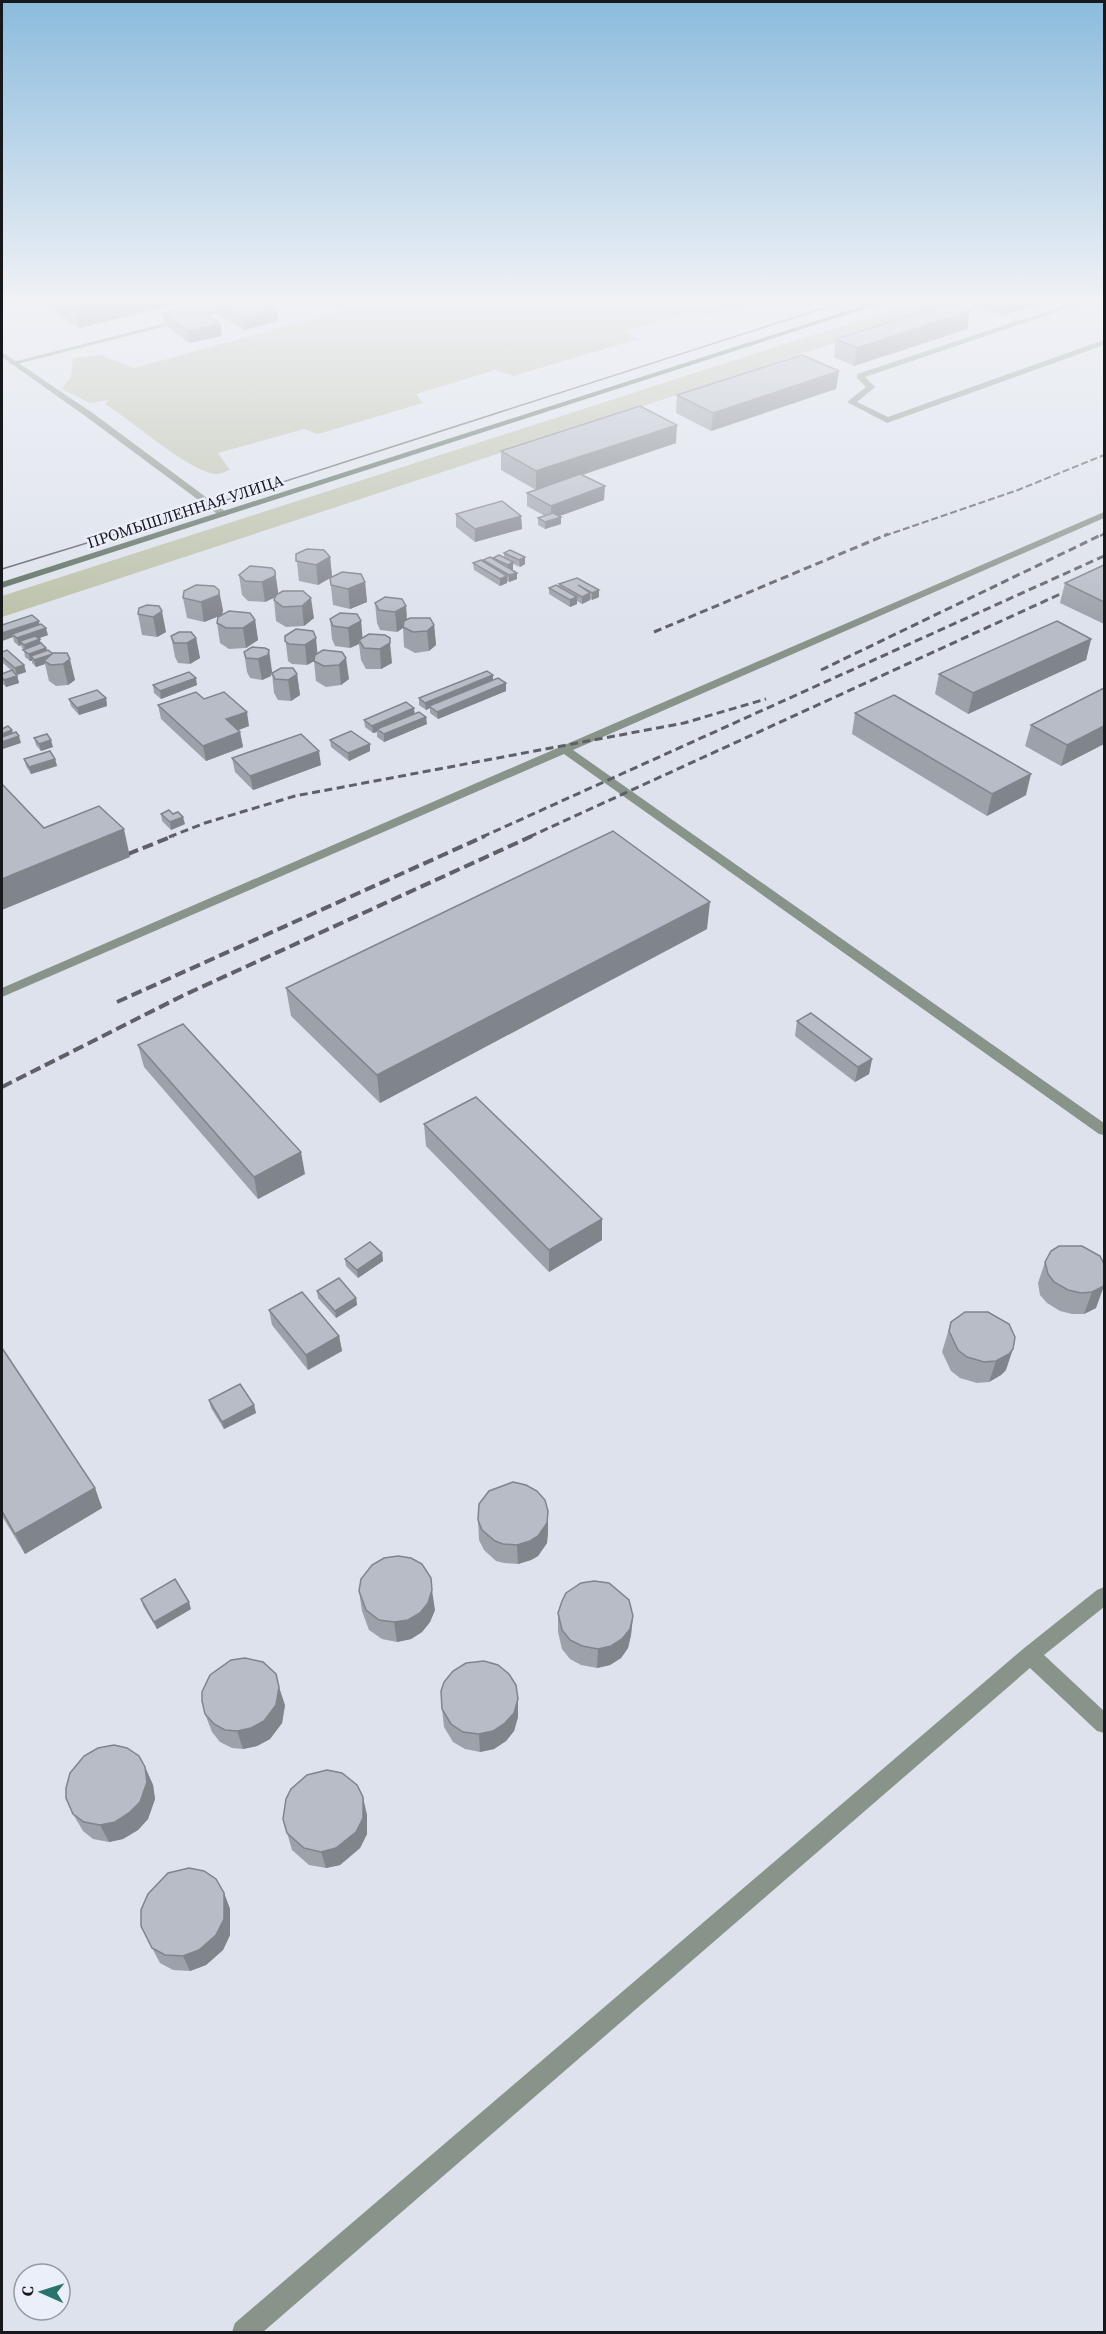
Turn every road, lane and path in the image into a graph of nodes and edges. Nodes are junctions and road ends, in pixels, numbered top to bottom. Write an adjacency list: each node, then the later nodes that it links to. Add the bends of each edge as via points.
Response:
1 (80, 408): 5 (street)
2 (553, 408): 5 (street, ПРОМЫШЛЕННАЯ УЛИЦА)
3 (863, 408): 4 (street, via 887,420)
4 (921, 408)
5 (223, 514): 7 (street, ПРОМЫШЛЕННАЯ УЛИЦА)
6 (1104, 515): 8 (street)
7 (2, 585)
8 (566, 750): 9 (street); 10 (street)
9 (2, 993)
10 (1104, 1130)
11 (1104, 1596): 12 (street)
12 (1030, 1655): 13 (street); 14 (street)
13 (1104, 1724)
14 (244, 2332)

